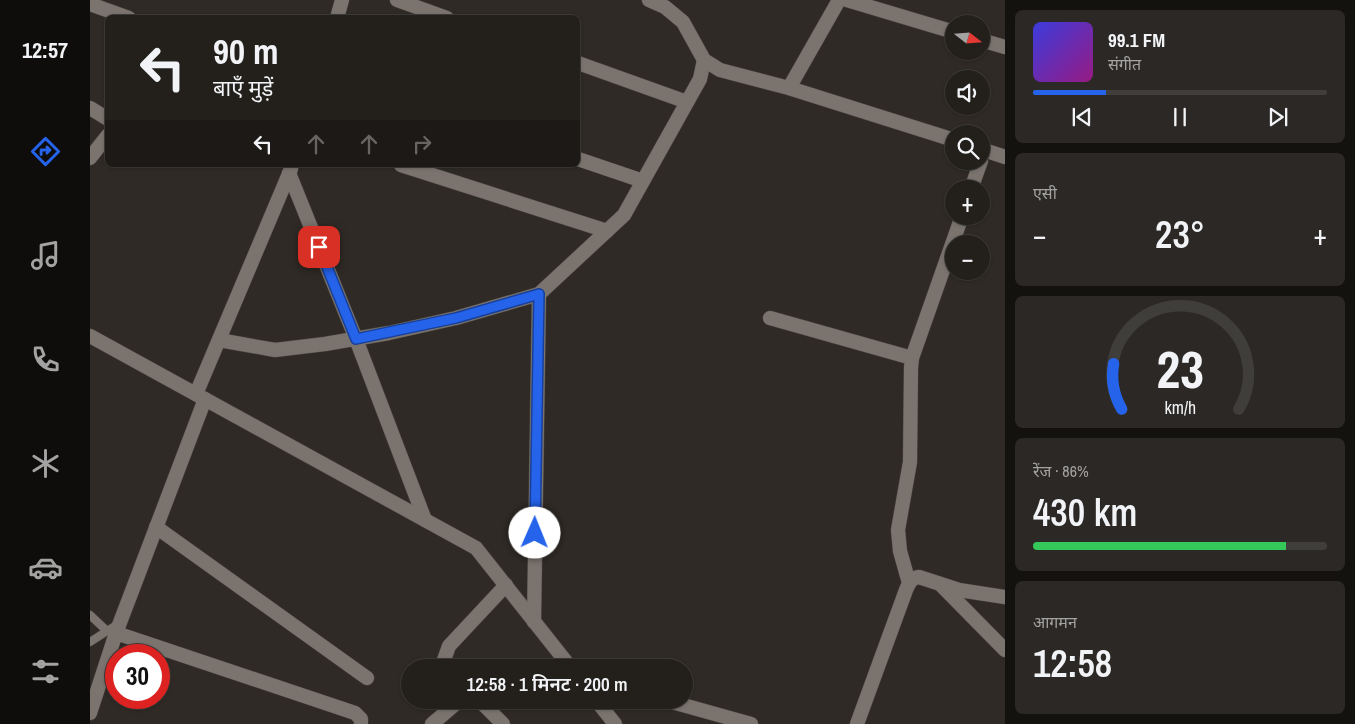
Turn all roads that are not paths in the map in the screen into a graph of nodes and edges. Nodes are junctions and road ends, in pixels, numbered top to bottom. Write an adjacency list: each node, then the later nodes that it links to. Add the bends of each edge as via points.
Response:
1 (342, 0): 8 (street)
2 (398, 0): 9 (street)
3 (649, 0): 13 (street, via 665,7 683,22)
4 (839, 0): 15 (street)
5 (847, 0): 10 (street)
6 (90, 4): 7 (street)
7 (121, 15)
8 (338, 15)
9 (439, 15)
10 (945, 29)
11 (990, 43): 12 (street)
12 (1005, 48)
13 (704, 60): 15 (street, via 720,70); 16 (street, via 700,79)
14 (580, 64): 16 (street)
15 (789, 88): 19 (street)
16 (687, 102): 27 (street)
17 (90, 108): 18 (street)
18 (105, 117)
19 (945, 137)
20 (105, 139): 23 (street)
21 (1004, 154): 22 (street)
22 (990, 155)
23 (90, 158)
24 (580, 160): 27 (street)
25 (407, 167): 29 (street)
26 (291, 169): 33 (street); 34 (street)
27 (643, 181): 29 (street, via 624,216)
28 (959, 225): 35 (street)
29 (607, 231): 30 (street)
30 (539, 294): 33 (street, via 456,318); 44 (street)
31 (770, 318): 35 (street)
32 (91, 337): 36 (street)
33 (356, 339): 34 (street, via 275,350); 37 (street)
34 (219, 340): 36 (street)
35 (912, 358): 39 (street, via 910,462 898,530)
36 (200, 397): 37 (street); 38 (street)
37 (425, 520): 41 (street, via 476,548)
38 (156, 527): 45 (street); 50 (street)
39 (909, 583): 40 (street, via 919,577); 61 (street)
40 (939, 583): 42 (street, via 959,590); 47 (street)
41 (506, 585): 44 (street); 48 (street, via 449,646)
42 (1005, 597)
43 (90, 616): 45 (lane)
44 (534, 622): 49 (street)
45 (114, 629): 46 (lane); 55 (street); 56 (street, via 355,713)
46 (90, 642)
47 (1005, 650)
48 (444, 659)
49 (566, 659)
50 (367, 678)
51 (693, 708): 60 (street)
52 (450, 709): 57 (street)
53 (488, 709): 58 (street)
54 (604, 709): 59 (street)
55 (90, 712)
56 (361, 724)
57 (432, 724)
58 (503, 724)
59 (615, 724)
60 (751, 724)
61 (857, 724)

